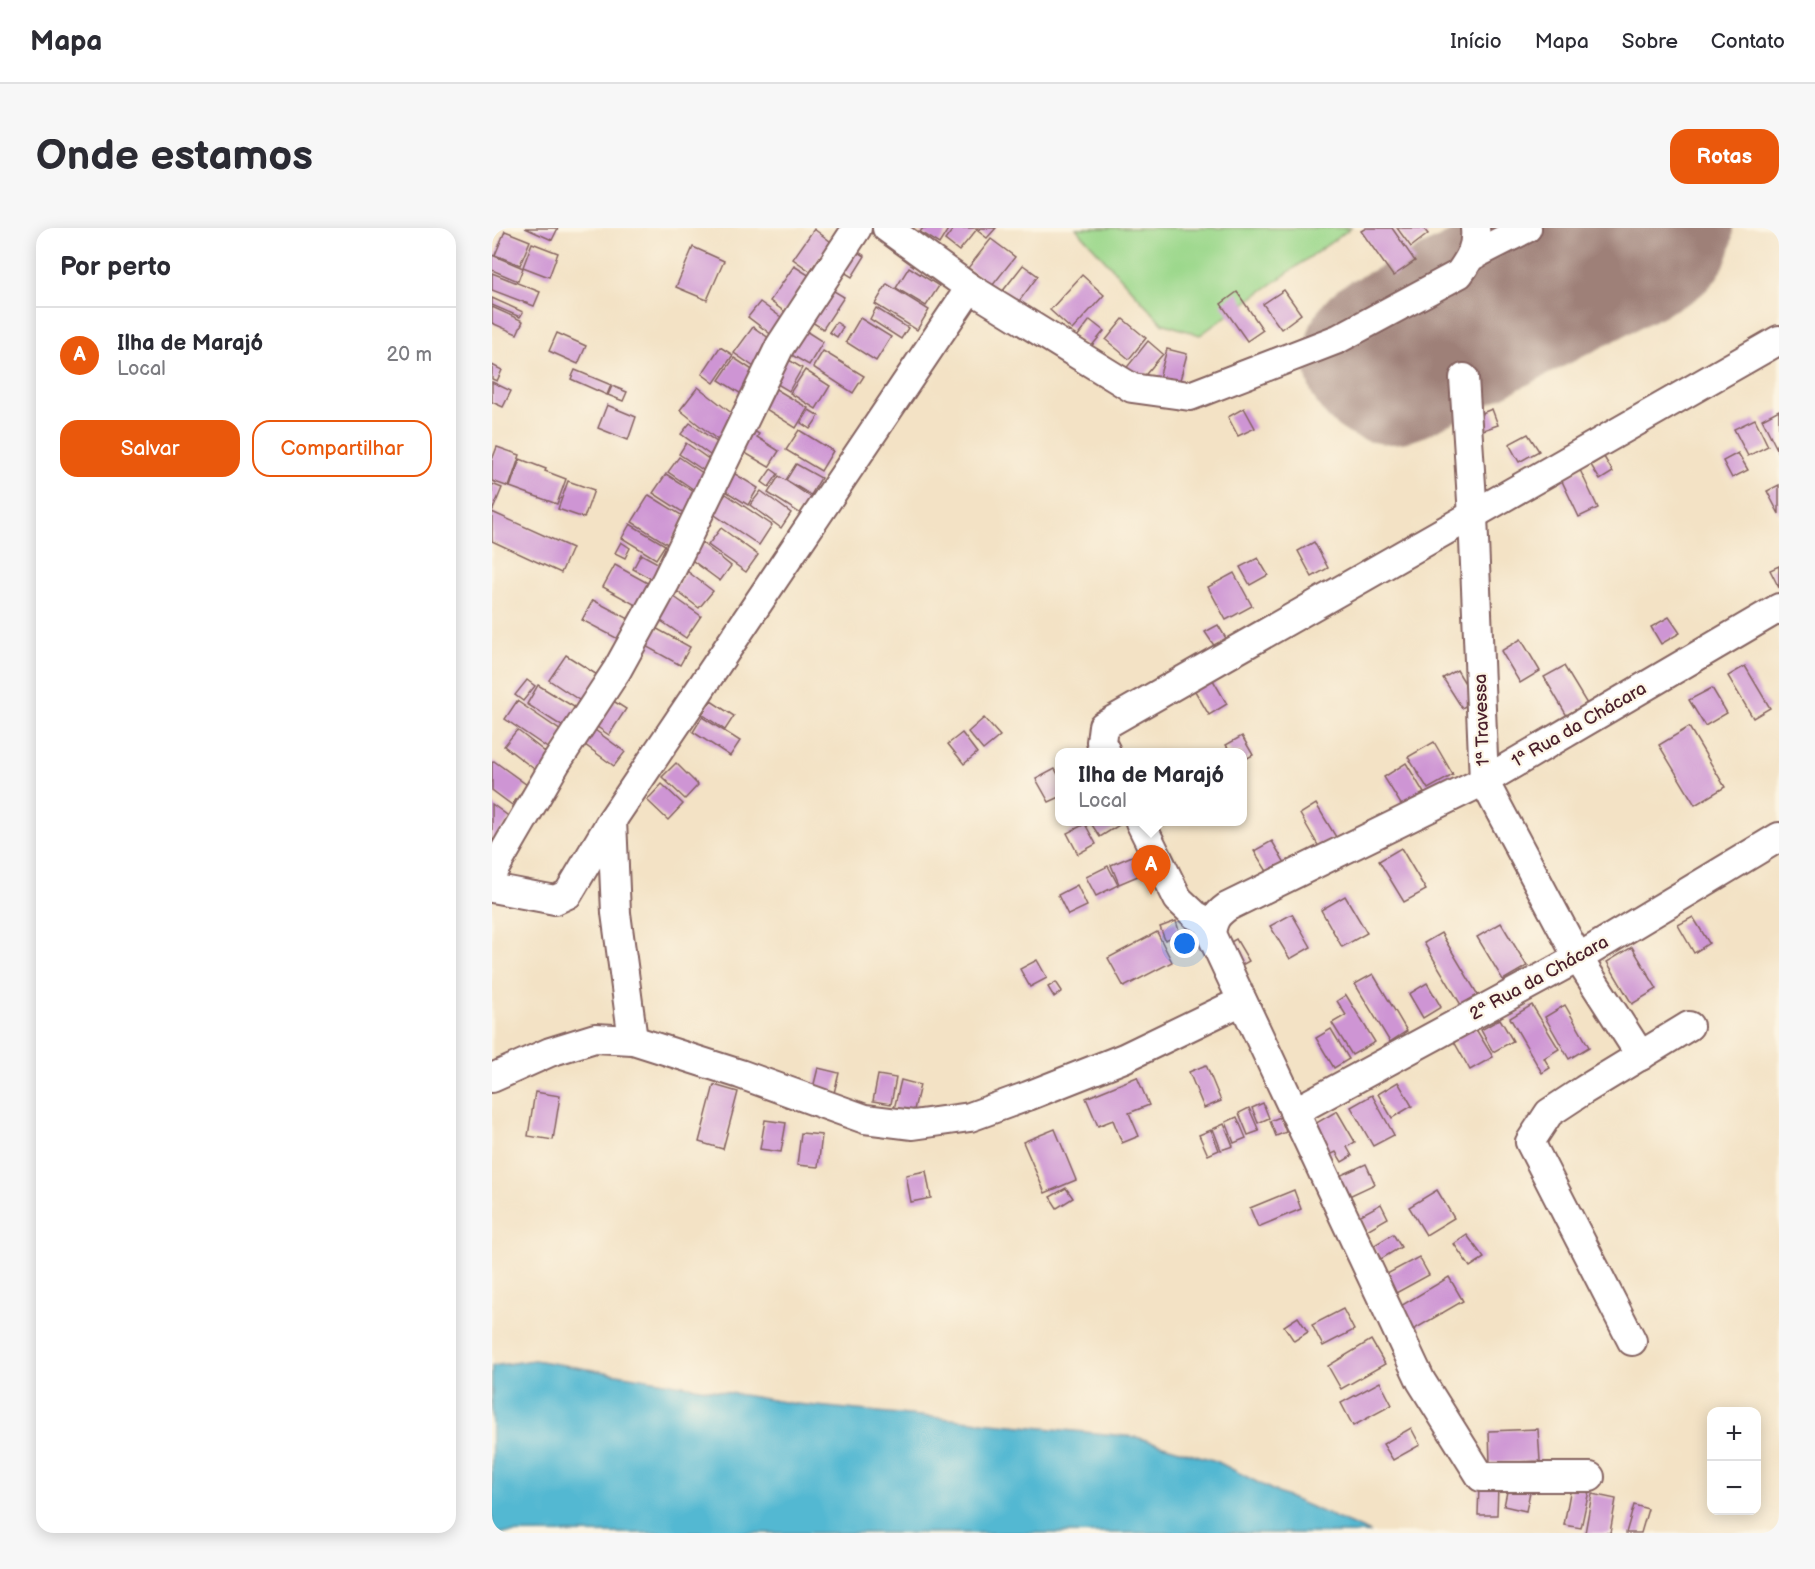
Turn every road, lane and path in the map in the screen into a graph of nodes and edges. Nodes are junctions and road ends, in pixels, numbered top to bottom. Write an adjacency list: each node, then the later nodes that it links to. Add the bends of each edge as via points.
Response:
1 (857, 228): 15 (street, via 780,346 666,581 617,670 556,763)
2 (887, 228): 5 (street)
3 (1527, 228): 4 (street)
4 (1473, 242): 5 (street, via 1459,274 1338,339 1191,396 1132,388)
5 (970, 288): 12 (street)
6 (1779, 340): 8 (street)
7 (1464, 378): 8 (street, 1ª Travessa)
8 (1473, 516): 10 (street, via 1102,726); 11 (street, 1ª Travessa)
9 (1779, 608): 11 (street, 1ª Rua da Chácara)
10 (1104, 748)
11 (1484, 781): 17 (street, 1ª Rua da Chácara, via 1227,907); 18 (street, 1ª Travessa)
12 (612, 820): 16 (street, via 568,894 555,900); 21 (street, via 616,913)
13 (1142, 826): 17 (street, via 1178,899 1196,915)
14 (1779, 837): 18 (street, 2ª Rua da Chácara)
15 (492, 873)
16 (492, 888)
17 (1214, 920): 19 (street, via 1211,934)
18 (1578, 958): 22 (street, 1ª Travessa); 24 (street, 2ª Rua da Chácara)
19 (1242, 1001): 21 (street, via 1124,1058 1019,1099 970,1117 913,1125 865,1119); 24 (street)
20 (1689, 1026): 22 (street)
21 (633, 1040): 23 (street, via 595,1038 550,1052)
22 (1641, 1056): 25 (street, via 1549,1113 1530,1142)
23 (492, 1078)
24 (1294, 1112): 26 (street, via 1421,1381 1481,1477)
25 (1632, 1341)
26 (1590, 1477)

